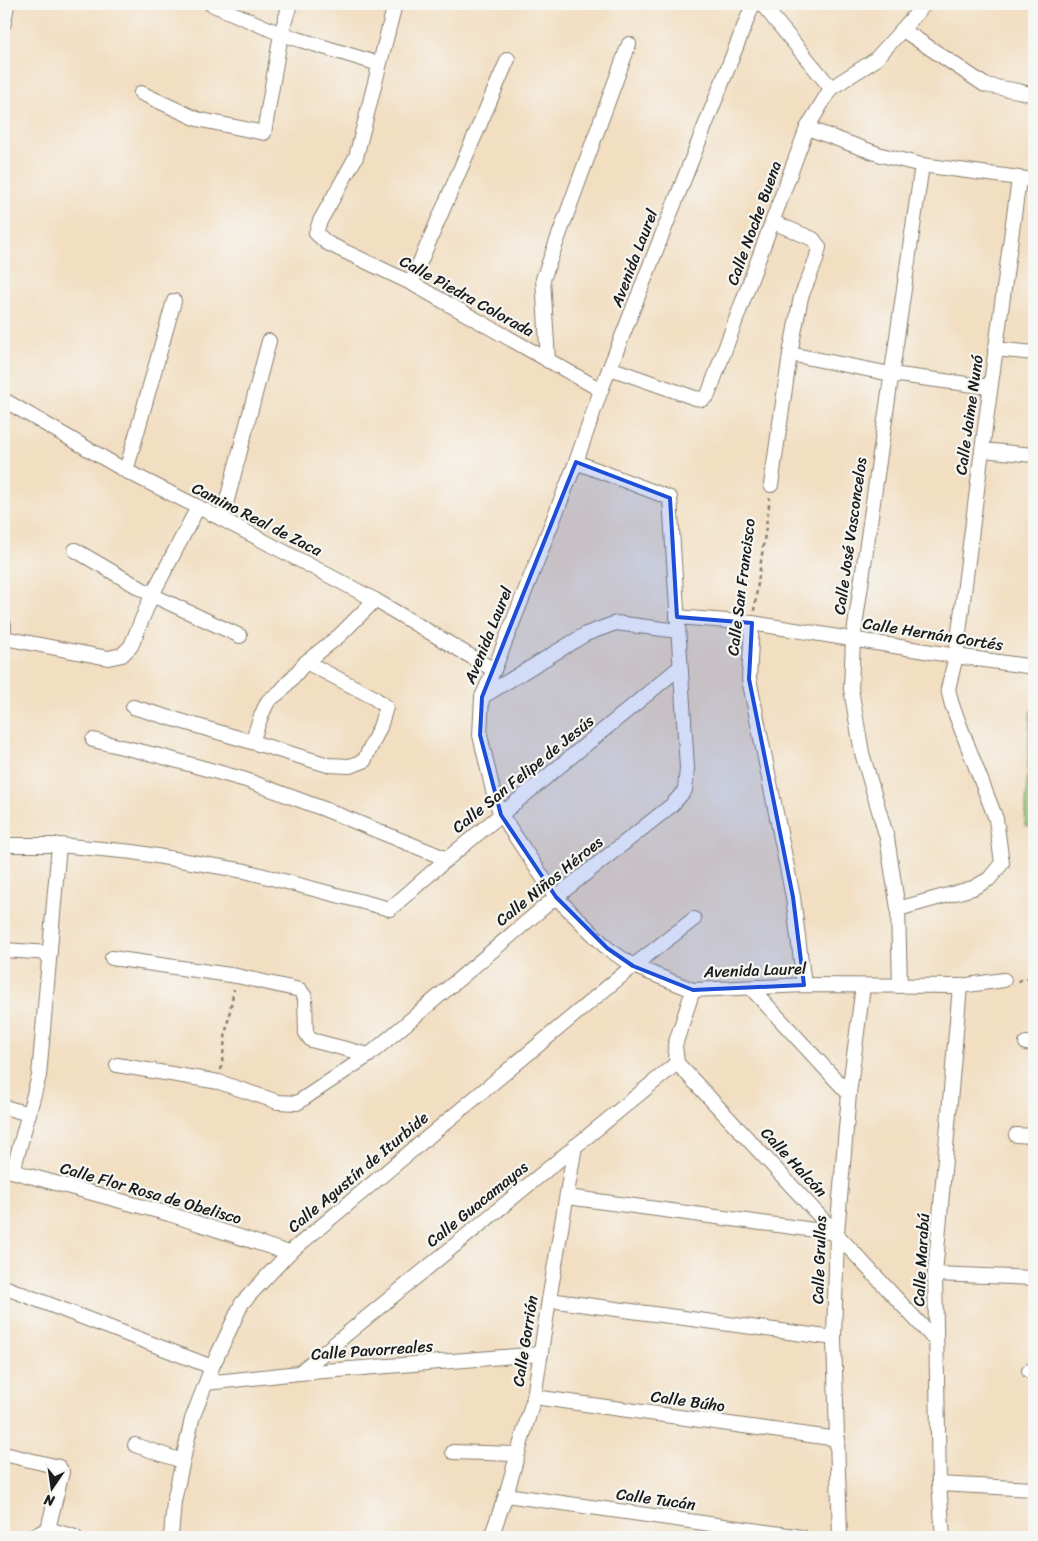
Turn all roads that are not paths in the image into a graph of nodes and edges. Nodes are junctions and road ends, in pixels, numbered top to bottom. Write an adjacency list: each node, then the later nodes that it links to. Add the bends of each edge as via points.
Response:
1 (8, 4): 8 (street)
2 (211, 4): 10 (street)
3 (290, 4): 10 (street)
4 (395, 4): 13 (street)
5 (753, 4): 29 (street, Avenida Laurel)
6 (762, 4): 14 (street)
7 (925, 4): 9 (street, Calle Noche Buena)
8 (4, 23)
9 (903, 30): 14 (street, Calle Noche Buena, via 874,60); 16 (street, via 986,85)
10 (281, 34): 13 (street); 15 (street, via 264,133 197,118)
11 (629, 44): 28 (street, via 543,280)
12 (508, 59): 22 (street)
13 (379, 64): 22 (street, Calle Piedra Colorada, via 356,156 316,233 327,243)
14 (831, 88): 17 (street, Calle Noche Buena)
15 (141, 93)
16 (1034, 95)
17 (807, 128): 18 (street, via 881,155); 21 (street, Calle Noche Buena)
18 (922, 165): 19 (street); 30 (street, Calle José Vasconcelos)
19 (1018, 179): 20 (street); 25 (street, Calle Jaime Nunó)
20 (1034, 180)
21 (773, 222): 27 (street, via 813,239 819,247 801,297); 29 (street, Calle Noche Buena, via 708,395 703,399 695,398)
22 (411, 283): 28 (street, Calle Piedra Colorada)
23 (174, 301): 37 (street)
24 (269, 341): 40 (street)
25 (995, 350): 26 (street); 31 (street, Calle Jaime Nunó)
26 (1034, 353)
27 (790, 354): 30 (street); 38 (street)
28 (548, 361): 32 (street, Calle Piedra Colorada)
29 (610, 368): 32 (street, Avenida Laurel)
30 (891, 374): 31 (street); 48 (street, Calle José Vasconcelos)
31 (990, 387): 34 (street, Calle Jaime Nunó)
32 (602, 390): 36 (street, Avenida Laurel)
33 (4, 400): 37 (street, Camino Real de Zaca)
34 (982, 450): 35 (street); 49 (street, Calle Jaime Nunó)
35 (1034, 455)
36 (576, 462): 45 (street, Calle Niños Héroes, via 670,498); 53 (street, Avenida Laurel)
37 (126, 471): 39 (street, Camino Real de Zaca)
38 (771, 486)
39 (198, 507): 40 (street, Camino Real de Zaca); 42 (street)
40 (222, 519): 43 (street, Camino Real de Zaca)
41 (75, 550): 42 (street)
42 (152, 595): 46 (street, via 131,646 122,655 108,658 4,638); 47 (street)
43 (374, 600): 50 (street, via 340,636); 53 (street, Camino Real de Zaca)
44 (752, 623): 45 (street, Calle Hernán Cortés); 48 (street, Calle Hernán Cortés); 70 (street, Calle San Francisco, via 749,679 793,897)
45 (678, 624): 52 (street, Calle Niños Héroes); 54 (street, Calle Hernán Cortés, via 616,623 586,634)
46 (4, 625)
47 (240, 636)
48 (853, 640): 49 (street, Calle Hernán Cortés); 63 (street, Calle José Vasconcelos, via 851,689 862,753 887,838)
49 (956, 656): 51 (street, Calle Hernán Cortés); 63 (street, via 948,689 996,819 1002,863 989,879 973,888)
50 (306, 662): 57 (street, via 268,701); 57 (street, via 386,707 364,761 350,766 328,765)
51 (1034, 666)
52 (680, 667): 58 (street, Calle San Felipe de Jesús); 62 (street, Calle Niños Héroes, via 687,768 685,790 672,805)
53 (494, 670): 54 (street, Avenida Laurel)
54 (482, 697): 58 (street, Avenida Laurel, via 480,734)
55 (133, 707): 57 (street)
56 (92, 740): 61 (street, via 246,780)
57 (252, 742)
58 (501, 815): 61 (street, Calle San Felipe de Jesús); 62 (street, Avenida Laurel)
59 (59, 844): 60 (street); 61 (street, Calle San Felipe de Jesús, via 133,852 245,871 390,909); 66 (street)
60 (4, 845)
61 (447, 859)
62 (556, 897): 68 (street, Avenida Laurel, via 607,948); 76 (street, Calle Niños Héroes)
63 (898, 909): 72 (street, Calle José Vasconcelos)
64 (694, 919): 68 (street, Calle Agustín de Iturbide)
65 (4, 950): 66 (street)
66 (50, 953): 81 (street, via 40,1076)
67 (112, 958): 76 (street, via 237,976 300,990 305,997 306,1033 311,1040)
68 (633, 966): 75 (street, Avenida Laurel); 88 (street, Calle Agustín de Iturbide)
69 (1004, 980): 73 (street, Avenida Laurel)
70 (804, 985): 71 (street, Avenida Laurel); 74 (street, Avenida Laurel)
71 (862, 986): 72 (street, Avenida Laurel); 79 (street, Calle Grullas)
72 (900, 986): 73 (street, Avenida Laurel)
73 (960, 986): 89 (street, Calle Marabú)
74 (751, 988): 75 (street, Avenida Laurel); 79 (street)
75 (693, 990): 77 (street, via 675,1045)
76 (369, 1055): 78 (street, Calle Niños Héroes, via 297,1103 278,1102 219,1082)
77 (677, 1063): 84 (street, Calle Guacamayas); 87 (street, Calle Halcón)
78 (117, 1065)
79 (849, 1094): 87 (street, Calle Grullas)
80 (4, 1107): 81 (street)
81 (28, 1114): 85 (street)
82 (1016, 1135): 83 (street)
83 (1034, 1136)
84 (575, 1146): 86 (street, Calle Gorrión); 97 (street, Calle Guacamayas)
85 (8, 1170): 88 (street, Calle Flor Rosa de Obelisco, via 169,1214)
86 (567, 1197): 87 (street); 92 (street, Calle Gorrión)
87 (837, 1233): 93 (street, Calle Grullas); 94 (street, Calle Halcón)
88 (289, 1253): 96 (street, Calle Agustín de Iturbide, via 242,1303)
89 (935, 1274): 90 (street); 94 (street, Calle Marabú)
90 (1034, 1278)
91 (4, 1288): 96 (street)
92 (548, 1300): 93 (street); 95 (street, Calle Gorrión)
93 (834, 1338): 100 (street, Calle Grullas)
94 (936, 1341): 106 (street, Calle Marabú)
95 (541, 1354): 97 (street, Calle Pavorreales); 99 (street, Calle Gorrión)
96 (212, 1367): 98 (street, Calle Agustín de Iturbide)
97 (299, 1373): 98 (street, Calle Pavorreales)
98 (206, 1383): 105 (street, Calle Agustín de Iturbide, via 192,1419)
99 (534, 1397): 100 (street, Calle Búho); 104 (street, Calle Gorrión)
100 (838, 1439): 115 (street, Calle Grullas)
101 (135, 1445): 105 (street)
102 (453, 1452): 104 (street)
103 (4, 1454): 109 (street, via 60,1467 62,1472)
104 (517, 1454): 108 (street, Calle Gorrión)
105 (182, 1461): 112 (street, Calle Agustín de Iturbide)
106 (939, 1484): 107 (street); 116 (street, Calle Marabú)
107 (1034, 1489)
108 (506, 1495): 113 (street, Calle Gorrión); 114 (street, Calle Tucán)
109 (48, 1529): 110 (street); 111 (street)
110 (32, 1537)
111 (75, 1537)
112 (171, 1537)
113 (491, 1537)
114 (802, 1537)
115 (840, 1537)
116 (943, 1537)

